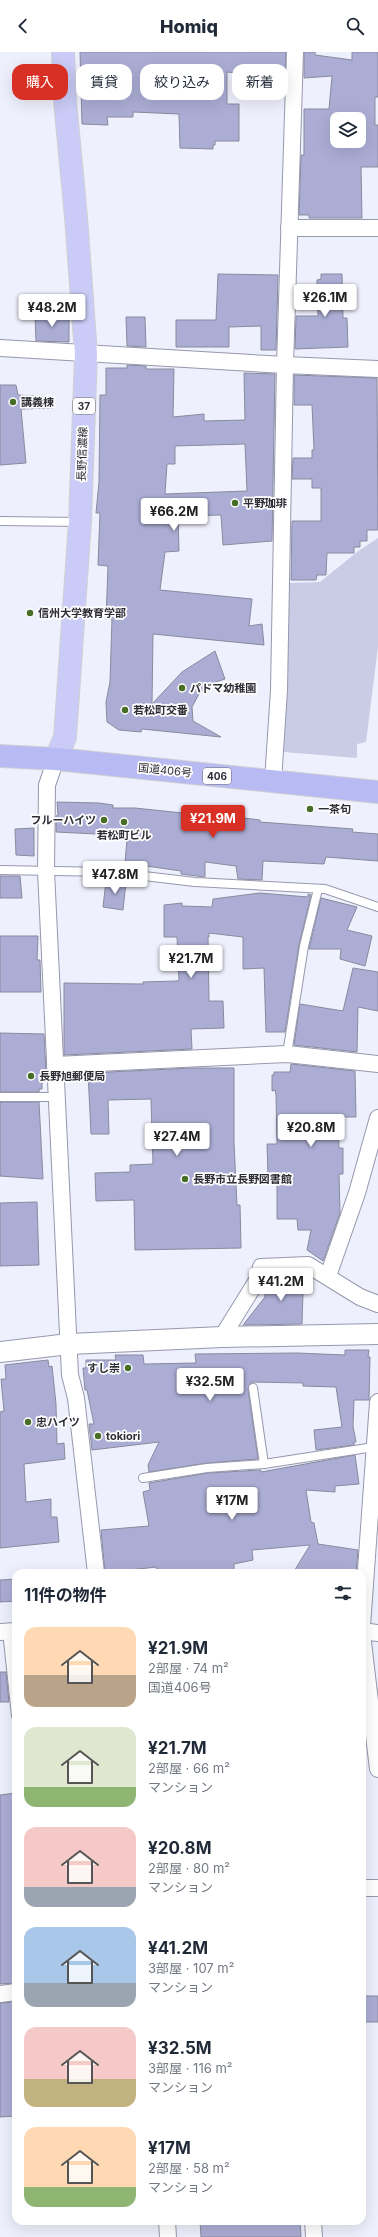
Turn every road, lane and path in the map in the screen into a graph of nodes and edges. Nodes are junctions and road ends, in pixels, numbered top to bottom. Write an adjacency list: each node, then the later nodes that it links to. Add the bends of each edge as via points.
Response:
1 (63, 52): 6 (main road, 長野信濃線 / 37)
2 (295, 52): 3 (street)
3 (288, 228): 4 (street); 7 (street)
4 (378, 228)
5 (0, 348): 6 (street)
6 (86, 354): 7 (street); 10 (main road, 長野信濃線 / 37)
7 (285, 366): 8 (street); 13 (street, via 279,690)
8 (378, 369)
9 (0, 521): 10 (lane)
10 (80, 522): 12 (main road, 長野信濃線 / 37, via 65,737)
11 (0, 756): 12 (highway, 国道406号 / 406)
12 (56, 759): 13 (highway, 国道406号 / 406); 16 (street, via 47,786)
13 (273, 781): 14 (highway, 国道406号 / 406)
14 (378, 792)
15 (0, 870): 16 (lane)
16 (46, 872): 17 (lane, via 110,872 195,882); 21 (street)
17 (318, 889): 18 (lane, via 325,889); 19 (lane, via 304,946)
18 (378, 907)
19 (287, 1054): 20 (street); 21 (street)
20 (378, 1064)
21 (55, 1065): 23 (street)
22 (0, 1097): 23 (lane)
23 (58, 1097): 29 (street)
24 (378, 1118): 25 (street, via 357,1193)
25 (328, 1276): 26 (street, via 360,1297); 28 (street, via 308,1265 261,1267 258,1279)
26 (378, 1304)
27 (378, 1334): 28 (street)
28 (222, 1337): 29 (street)
29 (69, 1344): 30 (street); 36 (street, via 70,1376 76,1398)
30 (0, 1352)
31 (253, 1388): 34 (lane)
32 (378, 1402): 33 (street)
33 (374, 1447): 34 (lane); 37 (street)
34 (264, 1464): 35 (lane, via 206,1468)
35 (143, 1478)
36 (96, 1569)
37 (366, 1569)
38 (8, 1631): 42 (lane)
39 (366, 1633): 40 (street)
40 (378, 1633)
41 (366, 1667): 43 (street)
42 (12, 1674)
43 (378, 1769)
44 (366, 1888): 45 (street)
45 (378, 1888)
46 (12, 1992): 47 (street)
47 (0, 1994)
48 (167, 2225): 50 (street)
49 (313, 2225): 51 (street)
50 (168, 2237)
51 (314, 2237)

